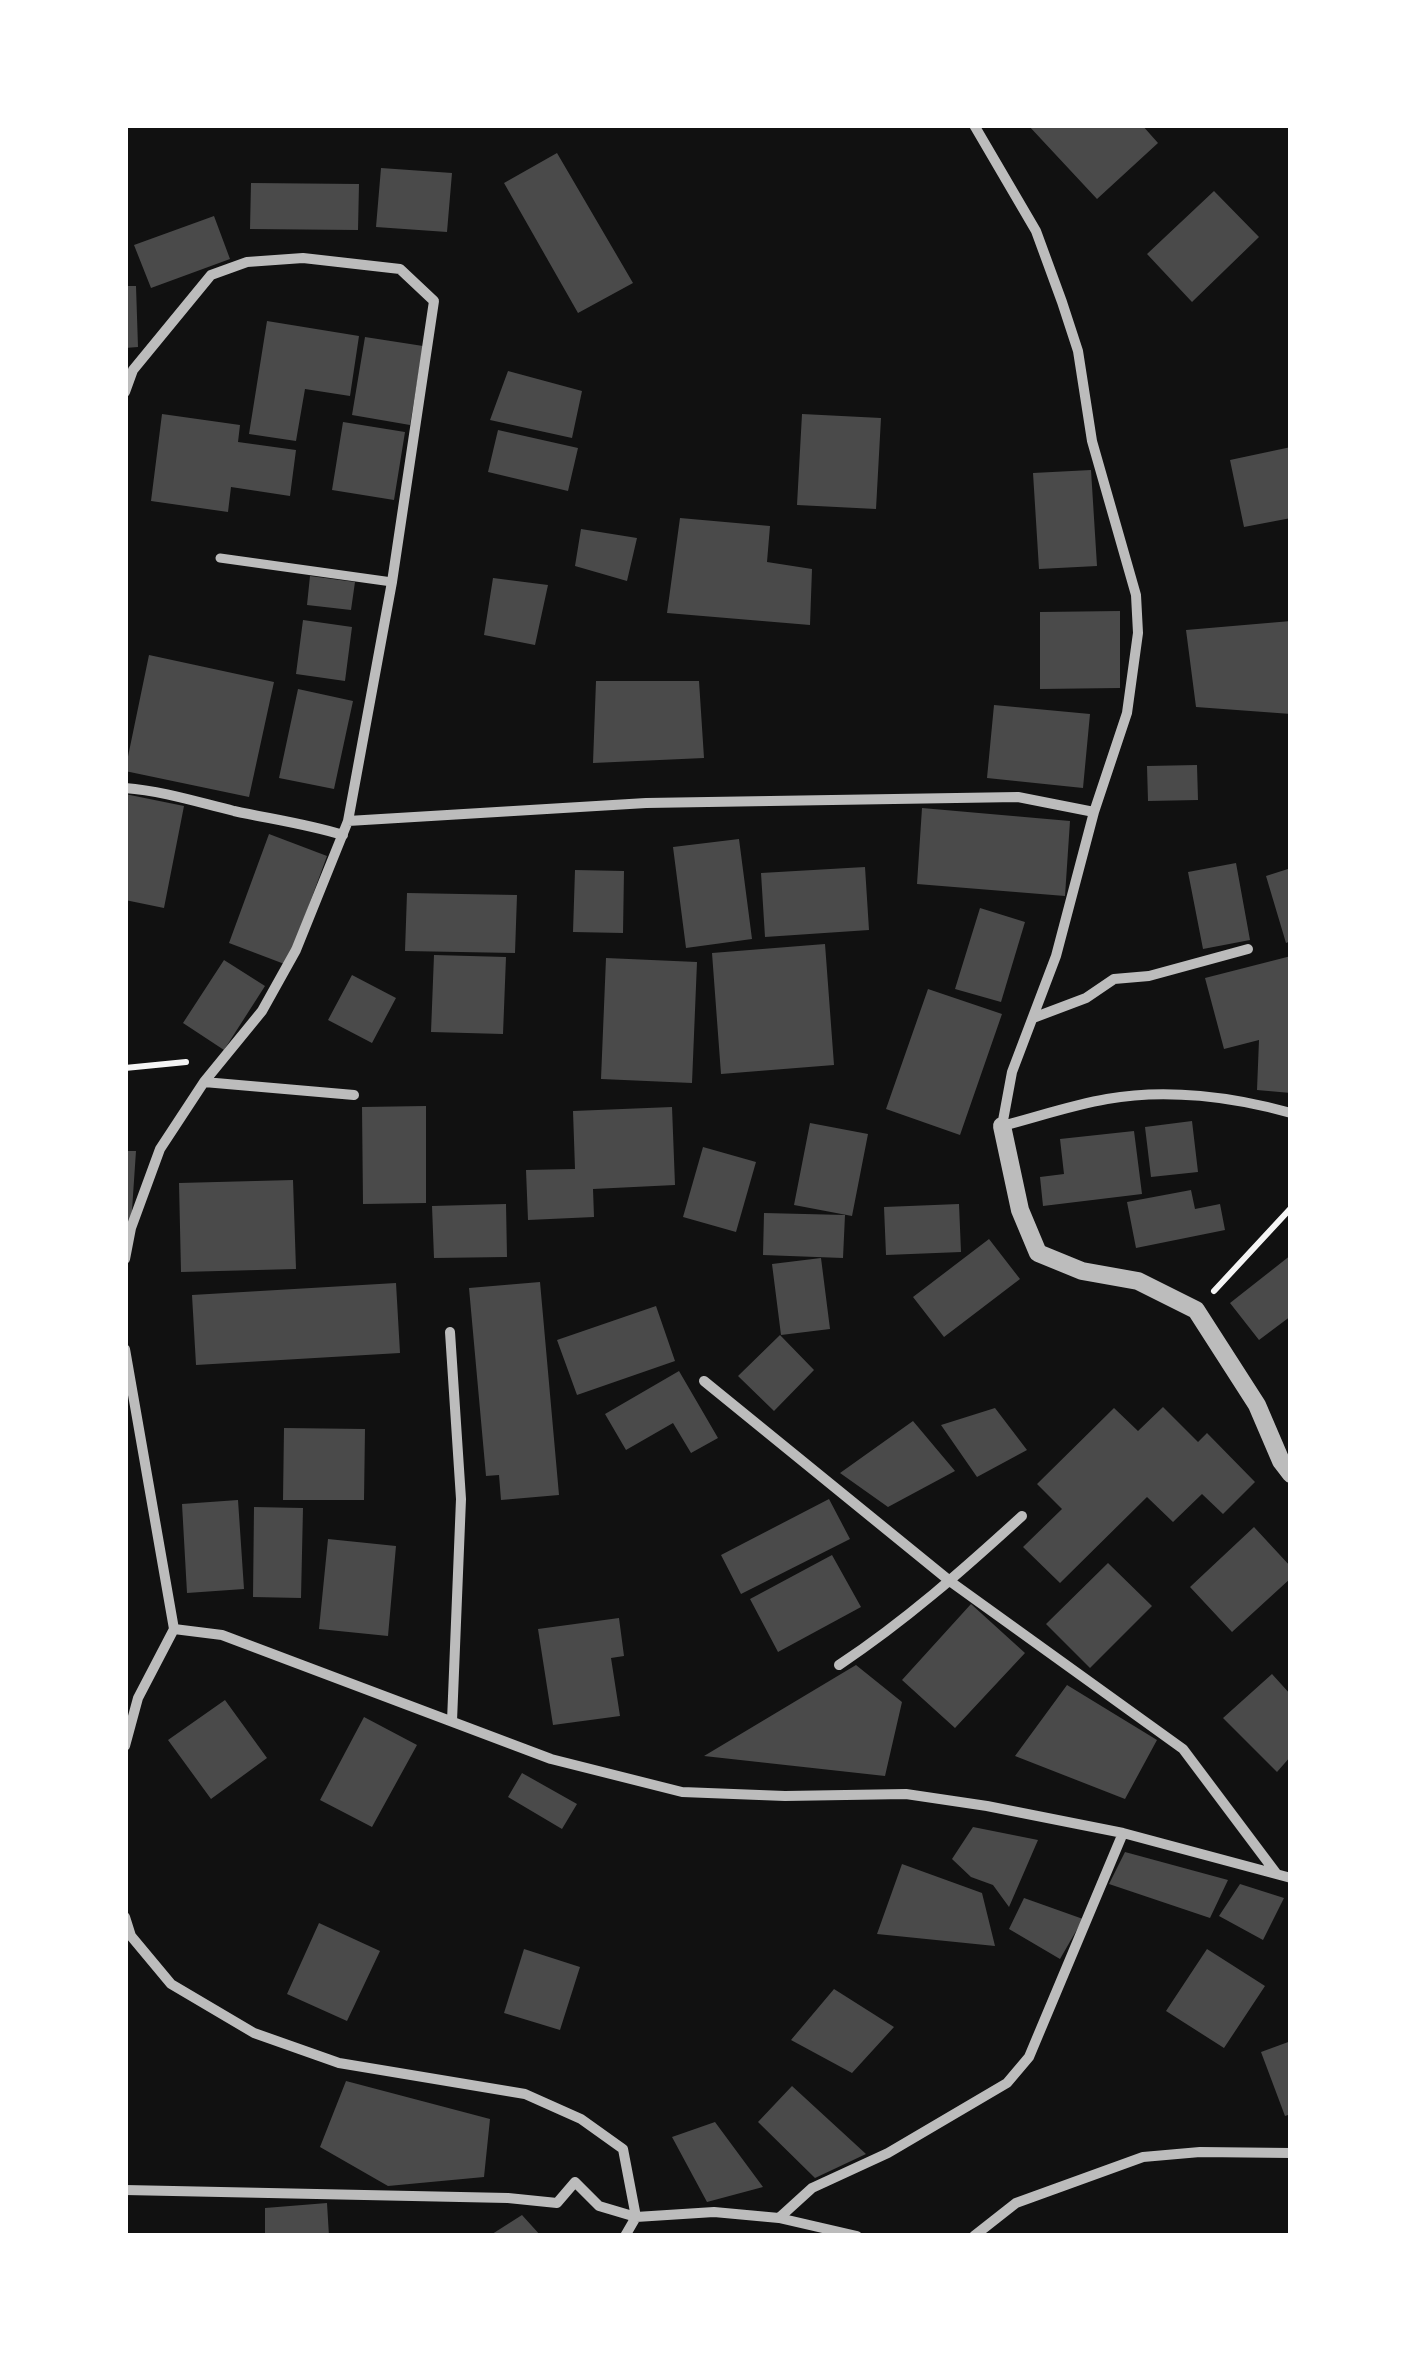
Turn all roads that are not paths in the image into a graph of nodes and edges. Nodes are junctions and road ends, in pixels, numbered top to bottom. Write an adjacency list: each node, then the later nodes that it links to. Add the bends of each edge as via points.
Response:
1 (974, 125): 7 (street, via 1036,231 1062,302 1078,351 1092,441 1136,594 1127,713)
2 (129, 370): 3 (street); 5 (street, via 211,274 247,262 303,258 400,269 434,301)
3 (125, 392)
4 (220, 558): 5 (street)
5 (392, 582): 8 (street)
6 (125, 788): 9 (street)
7 (1094, 812): 8 (street, via 1018,797 646,803); 11 (street)
8 (348, 821): 9 (street)
9 (343, 835): 12 (street, via 296,950 262,1012)
10 (1248, 949): 11 (street, via 1114,979)
11 (1033, 1018): 15 (street, via 1012,1072)
12 (204, 1082): 13 (street); 16 (street, via 160,1148)
13 (354, 1095)
14 (1291, 1113): 15 (street, via 1256,1103 1108,1098)
15 (1002, 1126): 20 (street, via 1020,1210 1038,1252 1082,1270 1138,1280 1196,1310 1257,1405)
16 (125, 1259)
17 (450, 1332): 25 (street, via 461,1499)
18 (125, 1349): 23 (street)
19 (704, 1381): 22 (street)
20 (1291, 1474)
21 (1022, 1516): 22 (street)
22 (950, 1582): 24 (street); 28 (street, via 1183,1749)
23 (174, 1629): 25 (street, via 222,1635); 26 (street, via 138,1698)
24 (838, 1665)
25 (452, 1721): 27 (street, via 550,1759 682,1792 906,1794)
26 (125, 1746)
27 (1123, 1833): 28 (street); 34 (street, via 1029,2057 1007,2084 812,2188)
28 (1276, 1874): 29 (street)
29 (1291, 1878)
30 (125, 1917): 33 (street, via 130,1936 171,1984 254,2032 339,2064 525,2094 581,2119 623,2150)
31 (1291, 2154): 37 (street, via 1143,2158 1016,2203)
32 (125, 2190): 33 (street, via 558,2203 576,2182 599,2206)
33 (636, 2217): 34 (street, via 714,2212); 35 (street)
34 (779, 2218): 36 (street)
35 (625, 2236)
36 (856, 2236)
37 (974, 2236)

